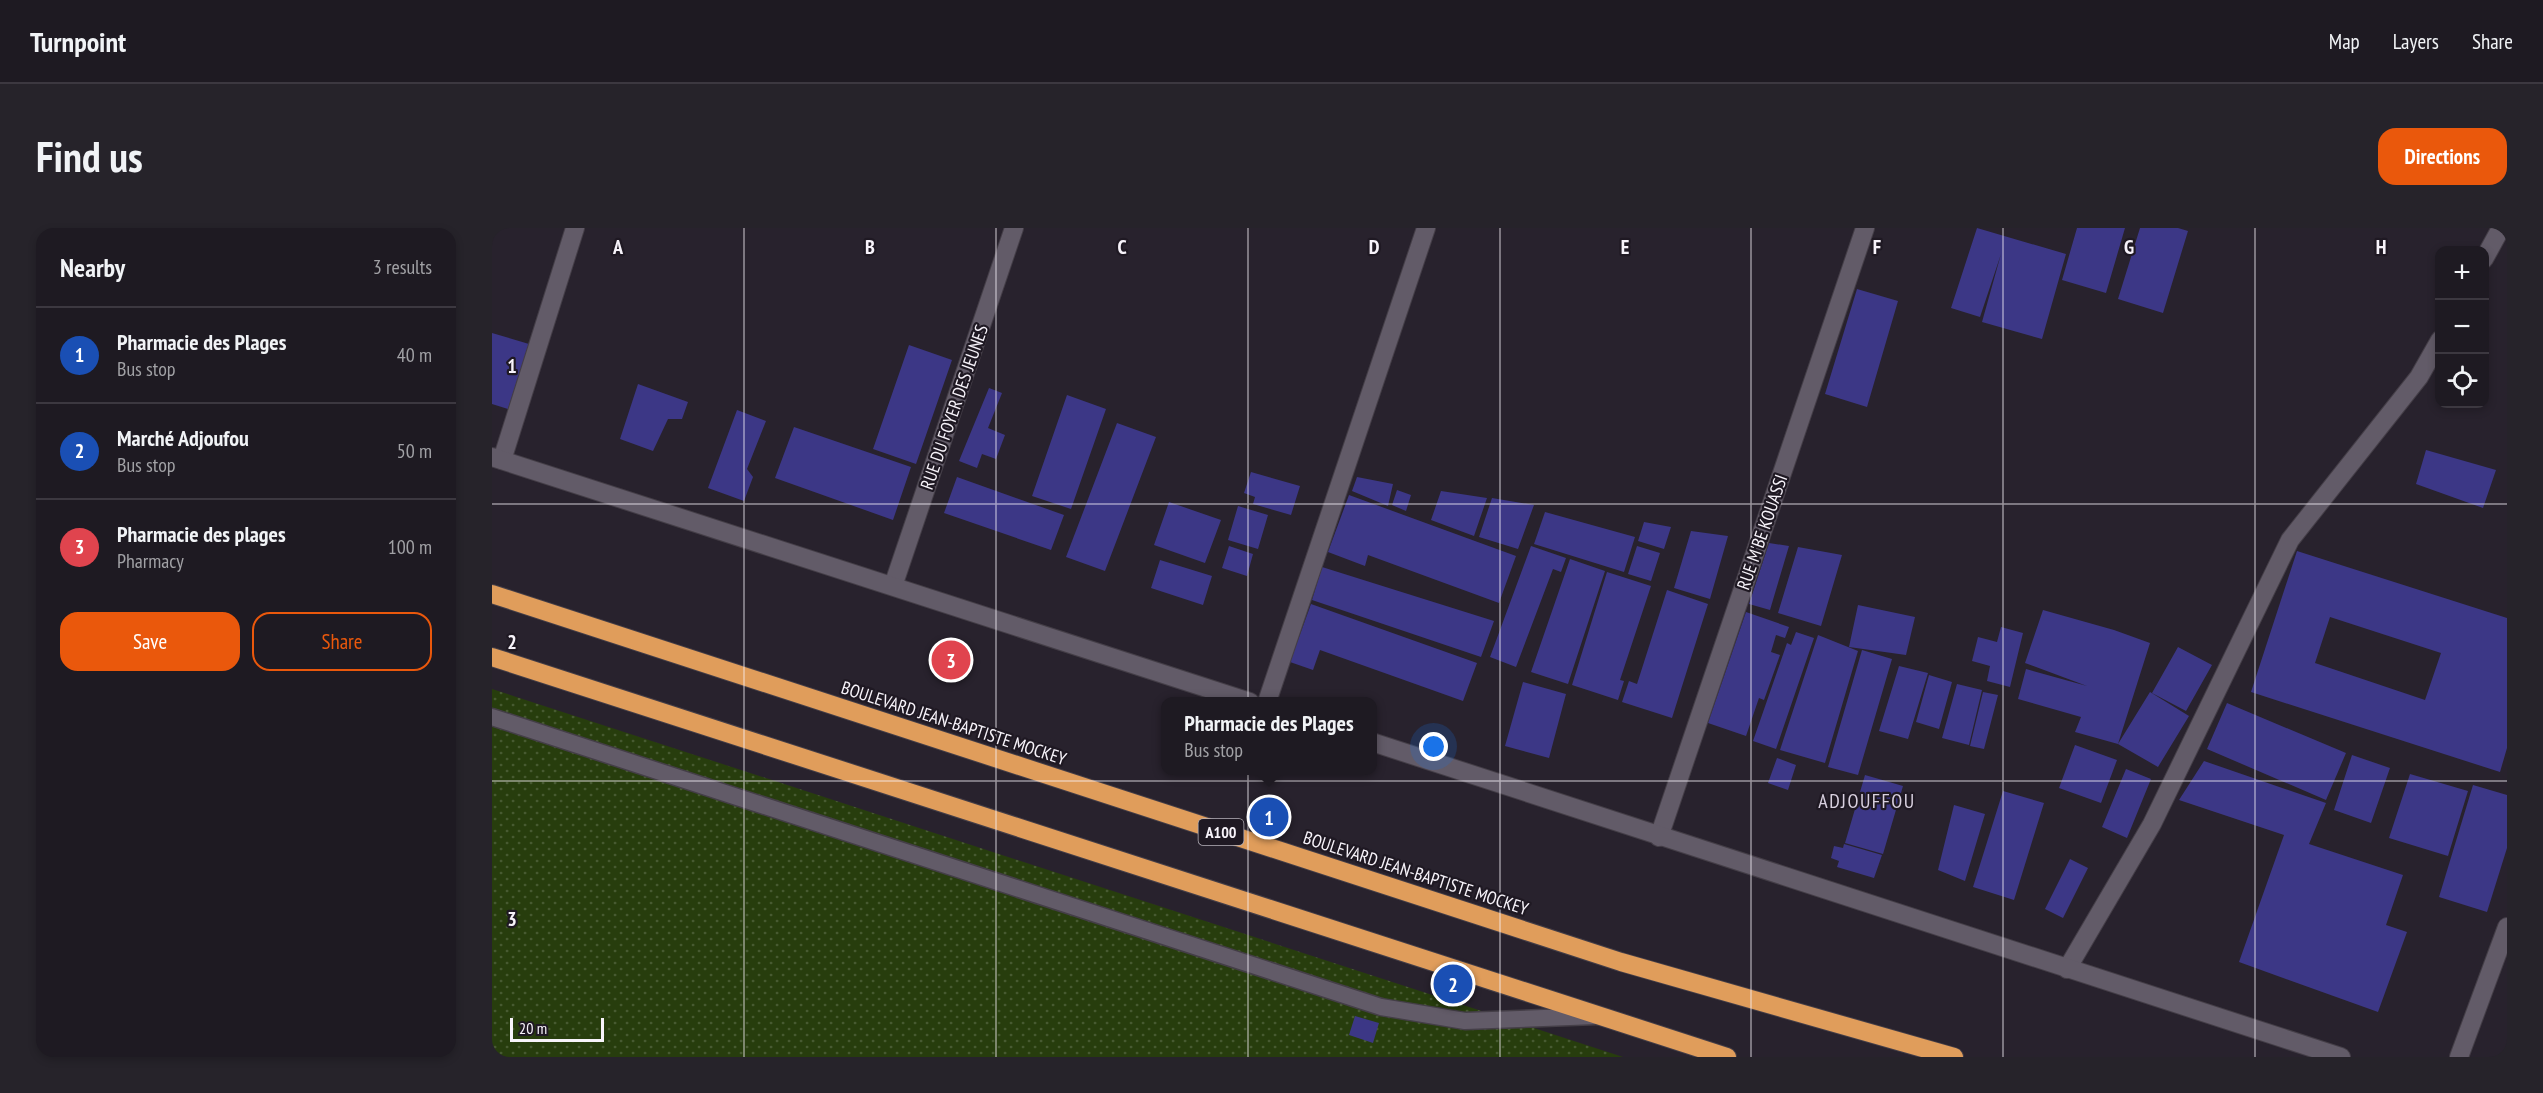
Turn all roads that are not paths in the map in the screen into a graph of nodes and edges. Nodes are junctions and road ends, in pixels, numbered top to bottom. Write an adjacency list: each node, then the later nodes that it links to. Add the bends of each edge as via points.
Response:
1 (575, 228): 8 (street)
2 (1014, 228): 9 (street, RUE DU FOYER DES JEUNES)
3 (1426, 228): 13 (street)
4 (1865, 228): 16 (street, RUE M'BE KOUASSI)
5 (2502, 228): 6 (street)
6 (2489, 250)
7 (2435, 347): 18 (street, via 2419,377 2290,540 2152,824)
8 (497, 459): 9 (street)
9 (893, 586): 12 (street)
10 (492, 594): 21 (highway, BOULEVARD JEAN-BAPTISTE MOCKEY / A100, via 1620,962)
11 (492, 657): 19 (highway)
12 (1235, 697)
13 (1269, 697)
14 (492, 717): 19 (lane, via 1381,1007 1465,1021)
15 (1377, 744): 16 (street)
16 (1659, 837): 18 (street)
17 (2507, 927): 23 (street)
18 (2067, 969): 22 (street)
19 (1600, 1016): 20 (highway)
20 (1727, 1057)
21 (1954, 1057)
22 (2341, 1057)
23 (2459, 1057)

